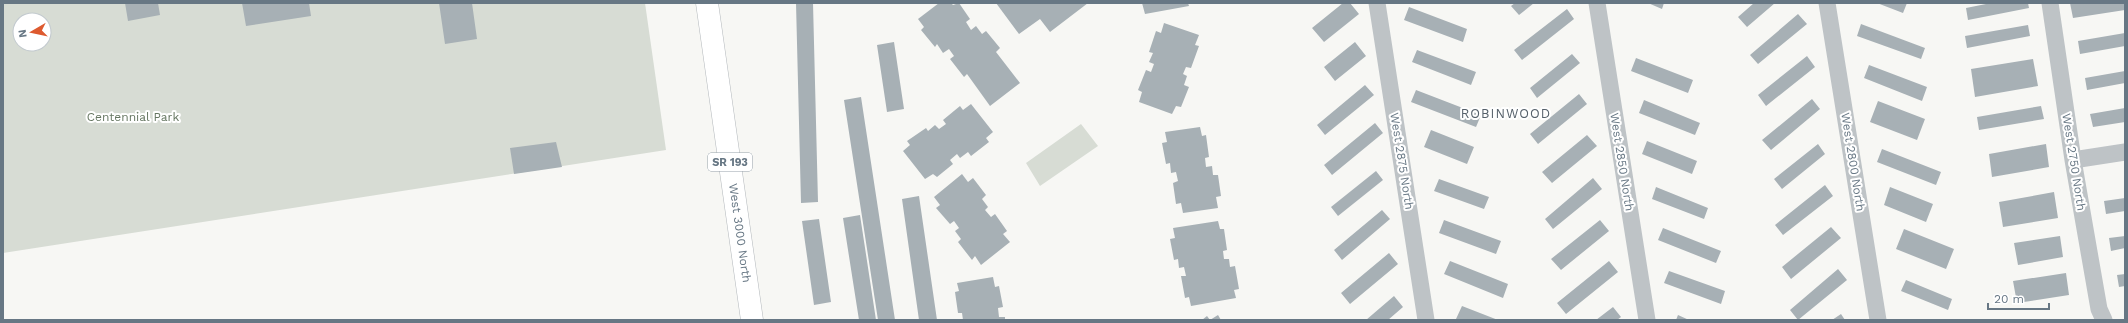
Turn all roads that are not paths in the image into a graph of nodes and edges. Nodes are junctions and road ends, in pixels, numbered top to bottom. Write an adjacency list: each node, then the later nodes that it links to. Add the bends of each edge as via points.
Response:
1 (707, 3): 8 (main road, West 3000 North / SR 193)
2 (1377, 3): 9 (street, West 2875 North)
3 (1597, 3): 10 (street, West 2850 North)
4 (1827, 3): 11 (street, West 2800 North)
5 (2050, 3): 7 (street, West 2750 North)
6 (2125, 152): 7 (street)
7 (2073, 160): 12 (street, West 2750 North, via 2099,309)
8 (752, 320)
9 (1426, 320)
10 (1647, 320)
11 (1878, 320)
12 (2104, 320)

